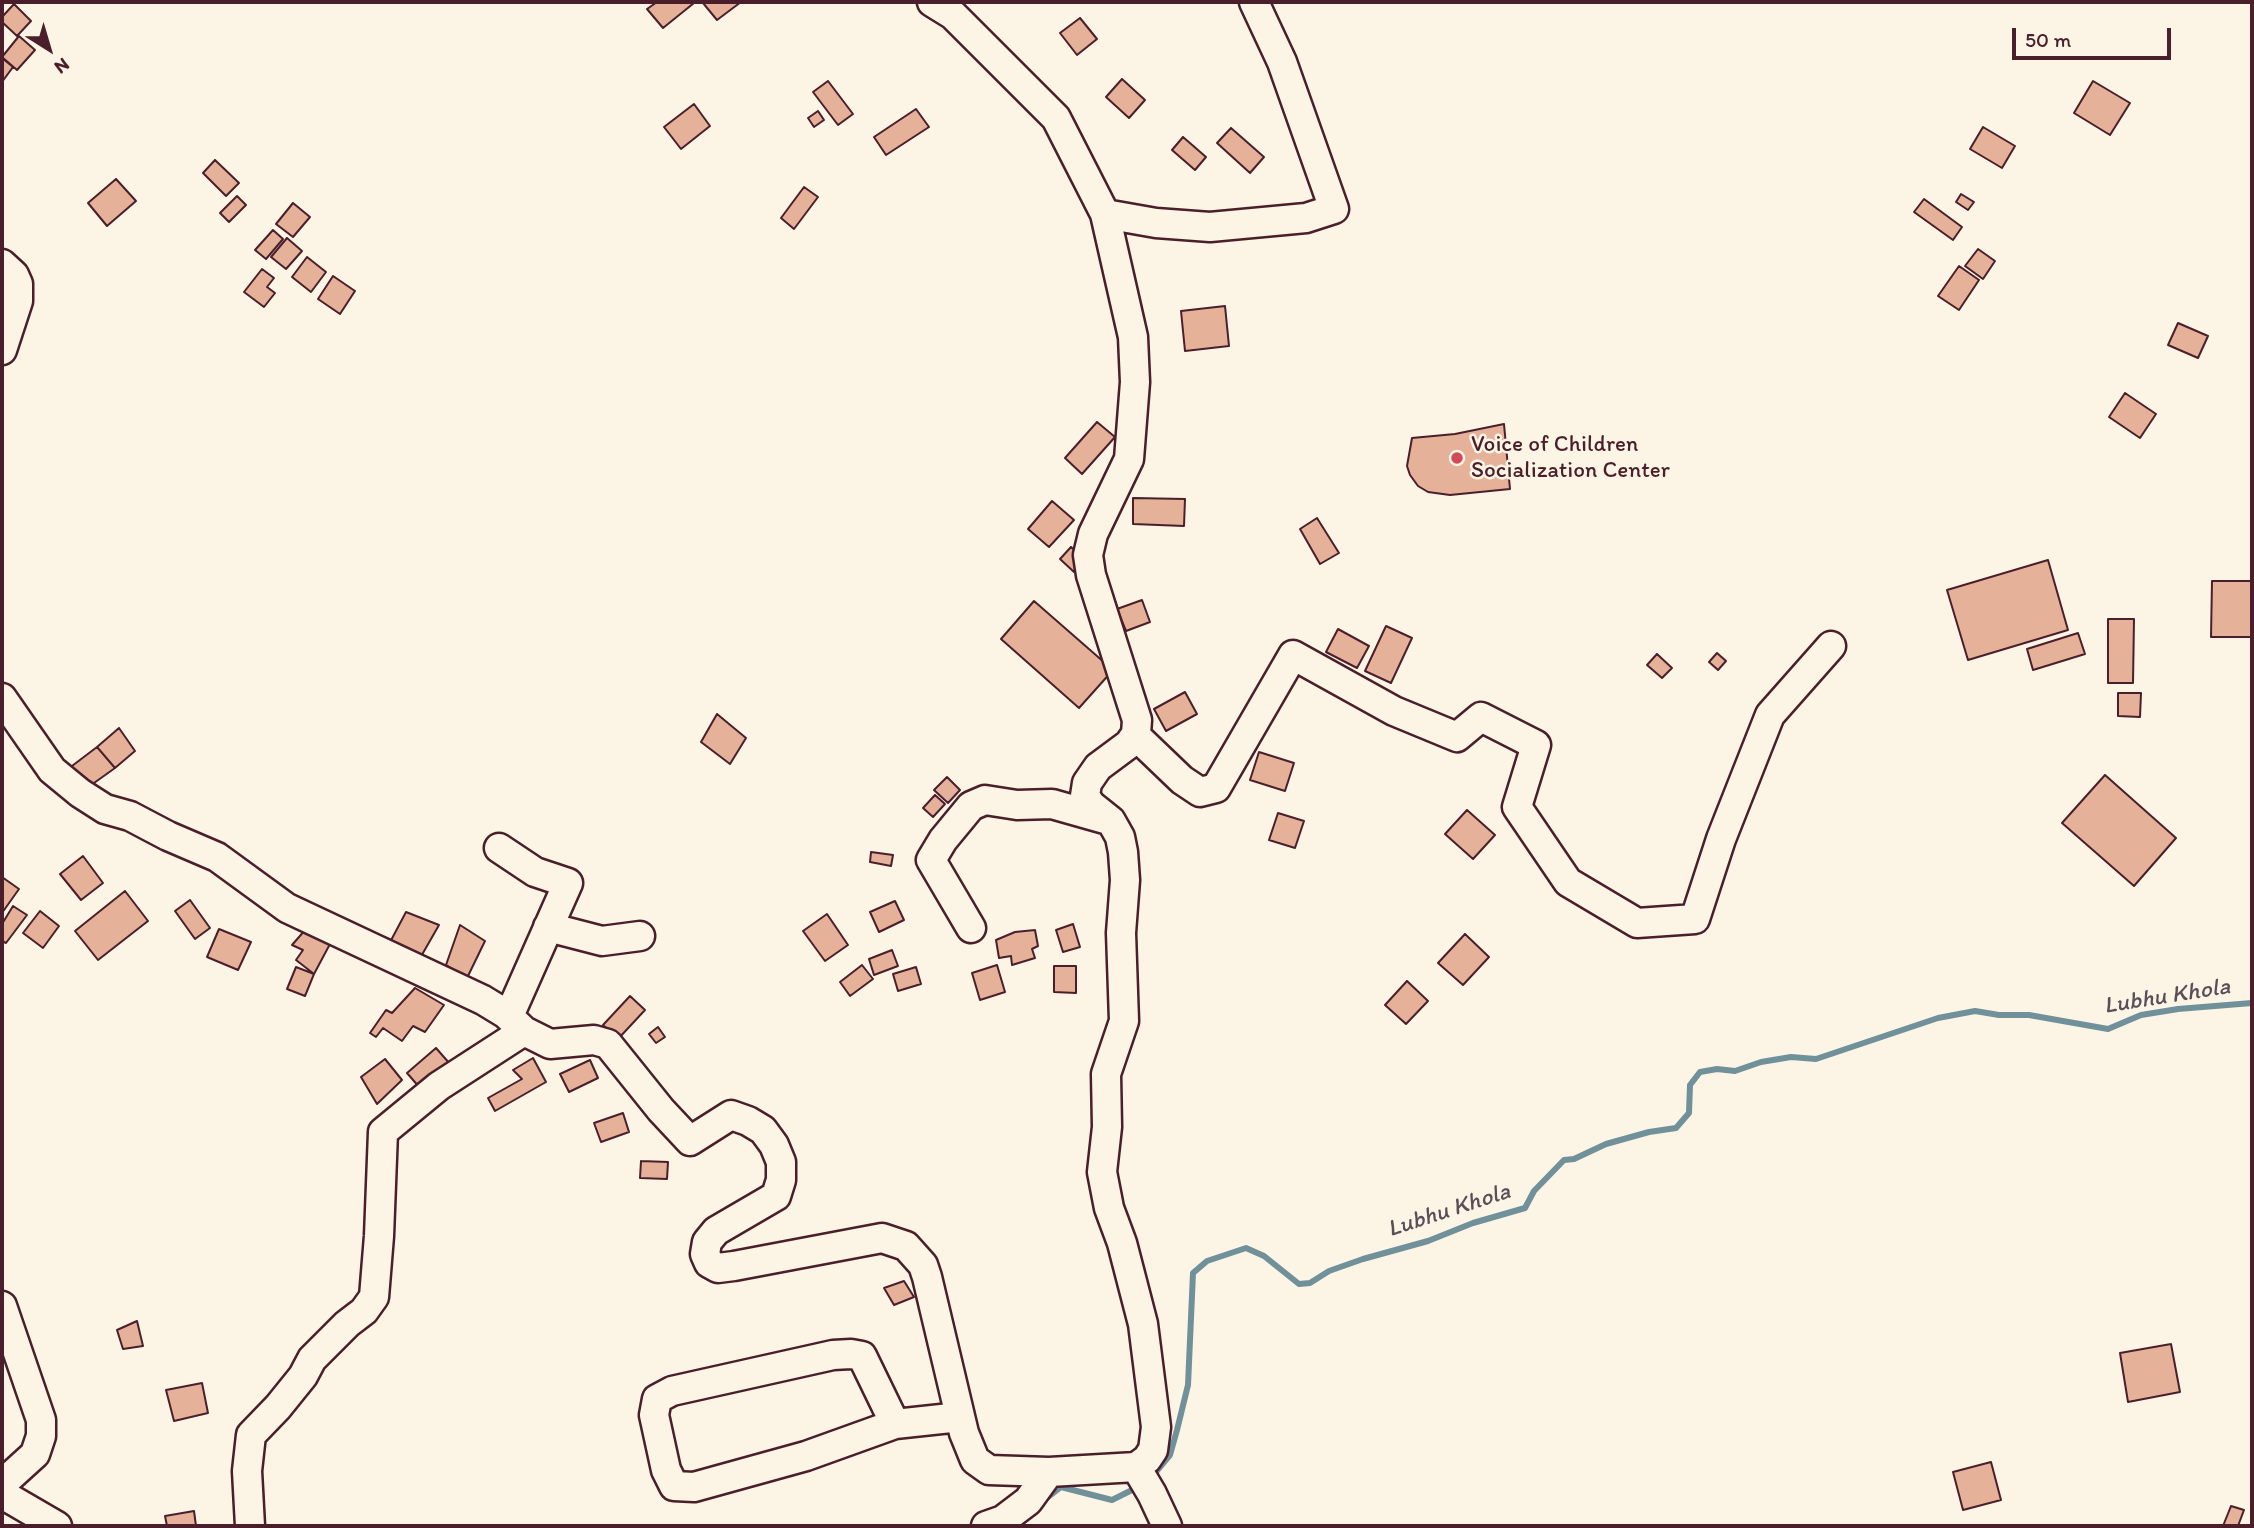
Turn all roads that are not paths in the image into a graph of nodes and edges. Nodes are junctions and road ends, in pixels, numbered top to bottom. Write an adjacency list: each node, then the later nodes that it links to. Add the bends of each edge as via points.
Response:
1 (932, 2): 3 (street, via 953,15 1056,118)
2 (1254, 2): 3 (street, via 1282,62 1334,209 1306,218 1210,227)
3 (1105, 214): 8 (street, via 1133,337 1134,407 1129,459 1093,534 1088,555 1137,720)
4 (2, 264): 5 (street, via 18,284 18,301)
5 (2, 350)
6 (1831, 646): 8 (street, via 1770,715 1695,919 1637,923 1568,882 1517,807 1536,745 1481,717 1457,737 1394,711 1293,655 1216,788 1200,792)
7 (2, 698): 14 (street, via 52,770 104,809 130,816 217,857 287,908 483,1000)
8 (1135, 734): 9 (street, via 1087,782 1085,796)
9 (1111, 821): 12 (street, via 1052,804 985,800 971,806 931,860); 19 (street, via 1120,837 1124,871 1124,1021 1106,1074 1102,1172 1143,1324 1156,1427)
10 (499, 848): 11 (street, via 535,872 568,883)
11 (548, 927): 13 (street, via 602,941); 14 (street, via 513,1007)
12 (971, 928)
13 (640, 936)
14 (515, 1023): 16 (street, via 550,1044 594,1040 608,1044 690,1141 731,1115 763,1130 780,1162 776,1196 716,1231 707,1242 709,1263 718,1268 882,1238 906,1246 927,1278); 23 (street, via 383,1132 374,1297 312,1359 303,1376 251,1435 247,1471)
15 (2, 1306): 20 (street, via 41,1420 35,1454)
16 (960, 1416): 17 (street); 18 (street, via 975,1460 989,1470)
17 (895, 1424): 17 (street, via 806,1456 694,1487 674,1486 654,1415 657,1399 672,1391 833,1354 851,1354 862,1356)
18 (1049, 1472): 19 (street); 24 (street, via 1028,1501 1003,1520)
19 (1143, 1479): 25 (street)
20 (2, 1484)
21 (2, 1494): 22 (street)
22 (57, 1526)
23 (250, 1526)
24 (986, 1526)
25 (1167, 1526)

